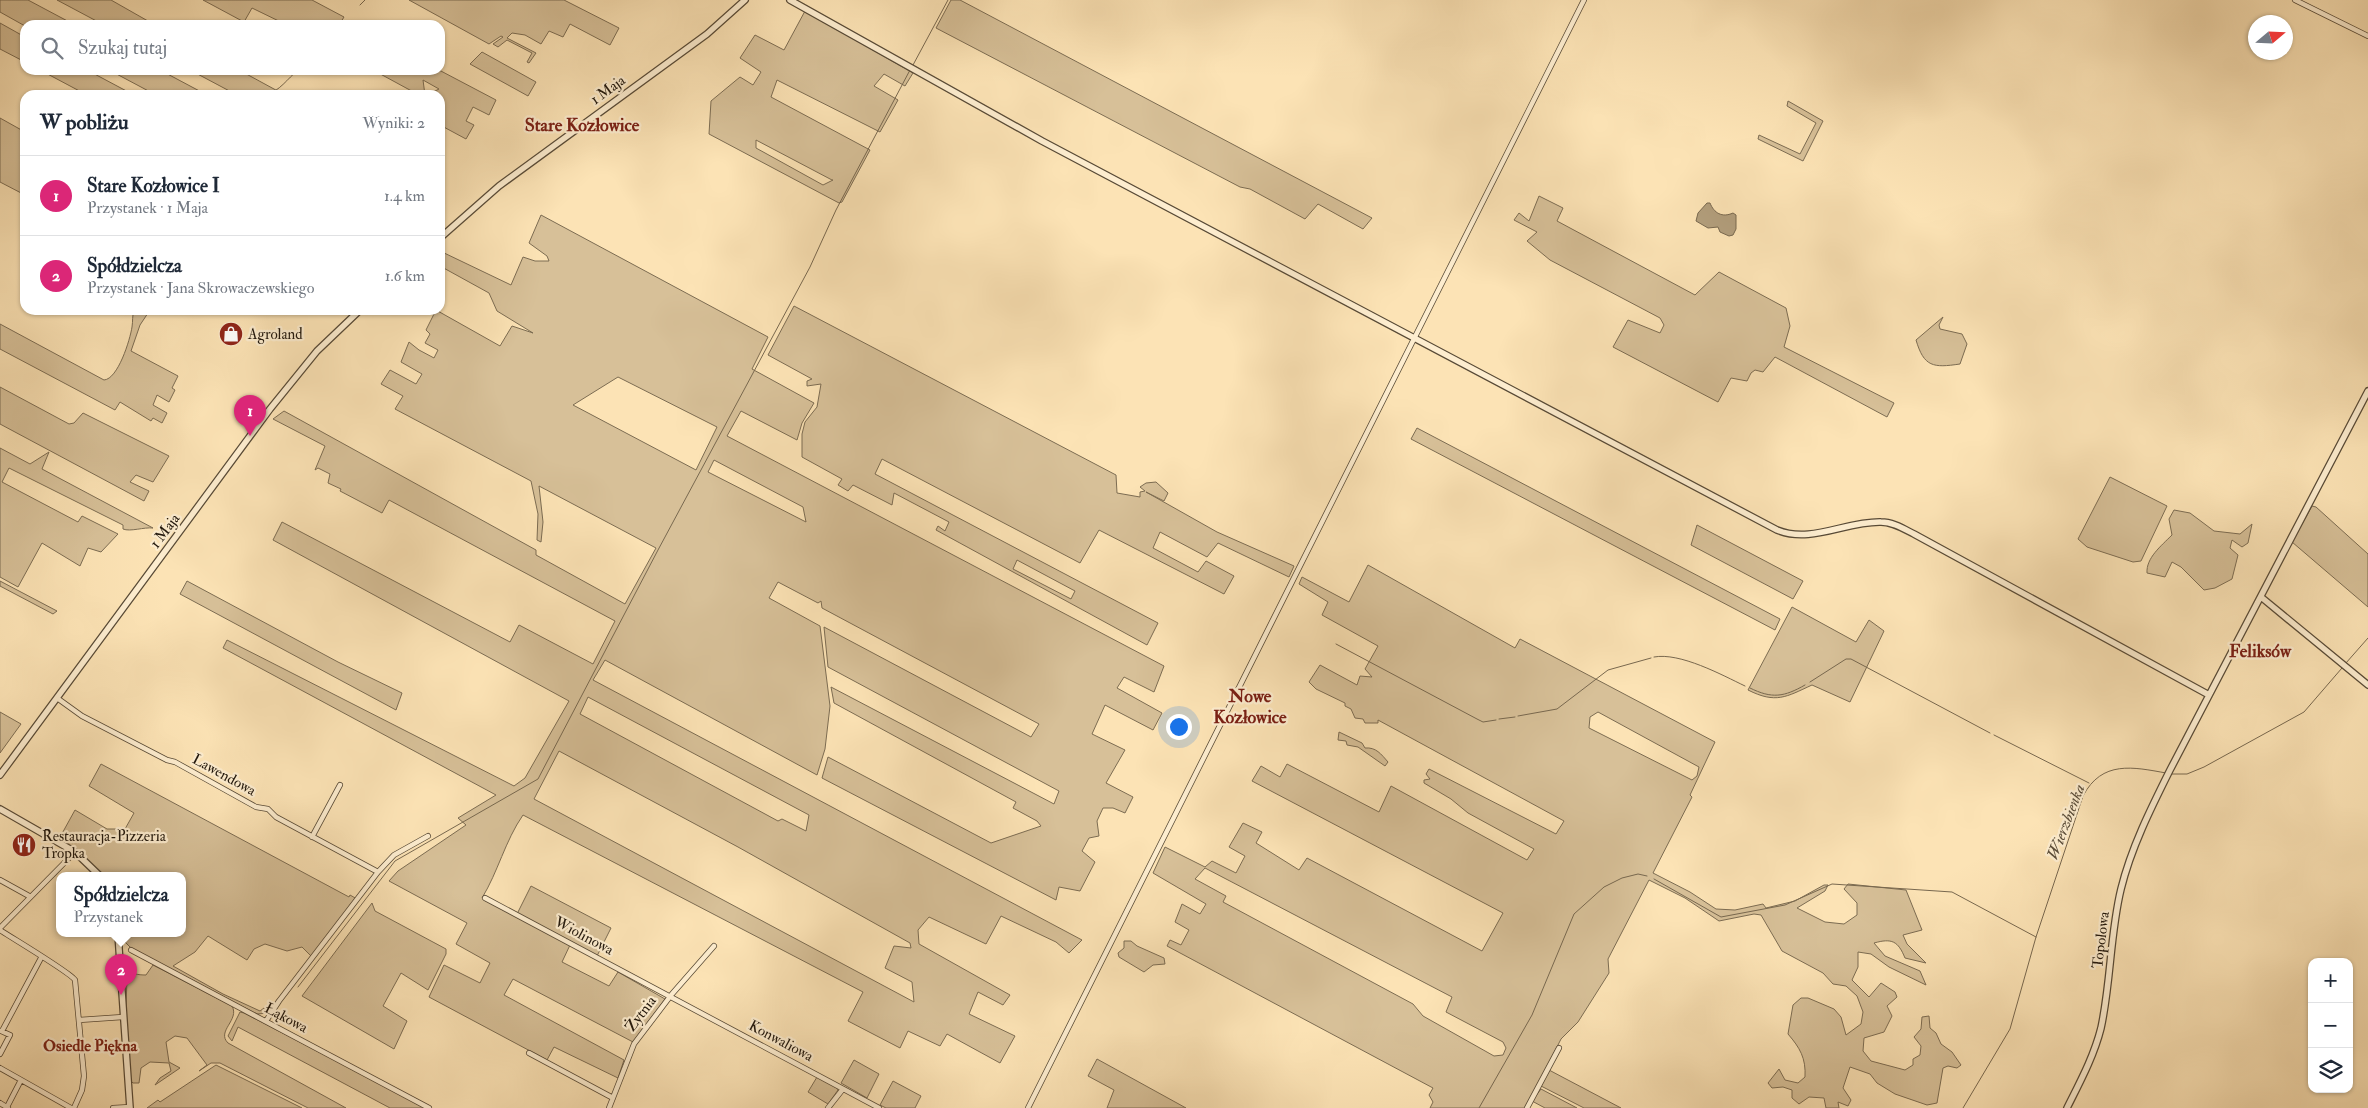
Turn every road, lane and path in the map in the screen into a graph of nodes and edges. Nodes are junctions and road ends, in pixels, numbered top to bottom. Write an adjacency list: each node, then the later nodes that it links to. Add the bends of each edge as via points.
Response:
1 (745, 0): 6 (street, 1 Maja, via 723,21 499,186)
2 (790, 0): 8 (street, via 1042,141)
3 (1584, 0): 8 (street)
4 (2295, 0): 5 (street)
5 (2368, 36)
6 (445, 234)
7 (355, 315): 13 (street, 1 Maja, via 294,378)
8 (1416, 339): 12 (street, via 1776,530 1801,535 1870,523 1890,523); 51 (street)
9 (2368, 391): 10 (street, Topolowa)
10 (2261, 597): 11 (street); 12 (street, Topolowa)
11 (2368, 685)
12 (2209, 695): 53 (street, Topolowa, via 2147,817 2124,878 2118,900 2101,1027 2091,1058)
13 (57, 698): 14 (street, 1 Maja); 18 (street, Lawendowa, via 82,716 256,806 268,809)
14 (0, 775)
15 (340, 785): 18 (street)
16 (0, 809): 19 (street)
17 (428, 836): 21 (street, via 394,855)
18 (312, 837): 21 (street, Lawendowa)
19 (75, 852): 20 (street); 23 (street)
20 (96, 872)
21 (378, 872): 33 (street)
22 (0, 880): 23 (street)
23 (29, 896): 25 (street)
24 (485, 898): 30 (street, Wiolinowa)
25 (0, 929): 29 (street)
26 (118, 937): 31 (street)
27 (714, 946): 30 (street, Żytnia)
28 (130, 950): 33 (street, Łąkowa)
29 (41, 958): 32 (street, via 72,976 76,985); 34 (street)
30 (670, 997): 40 (street, Konwaliowa); 41 (street, Żytnia, via 634,1044)
31 (123, 1016): 32 (street); 43 (street)
32 (79, 1020): 45 (street, via 84,1082)
33 (266, 1021): 47 (street, Łąkowa)
34 (1, 1030): 37 (street, via 10,1035)
35 (1559, 1048): 52 (street)
36 (528, 1053): 41 (street)
37 (0, 1054)
38 (0, 1068): 39 (street)
39 (21, 1080): 44 (street); 45 (street)
40 (843, 1089): 49 (street); 50 (street, Konwaliowa)
41 (613, 1098): 48 (street, Żytnia)
42 (0, 1103): 44 (street)
43 (130, 1107): 46 (street)
44 (8, 1108)
45 (72, 1108)
46 (113, 1108)
47 (429, 1108)
48 (609, 1108)
49 (828, 1108)
50 (879, 1108)
51 (1028, 1108)
52 (1527, 1108)
53 (2067, 1108)

